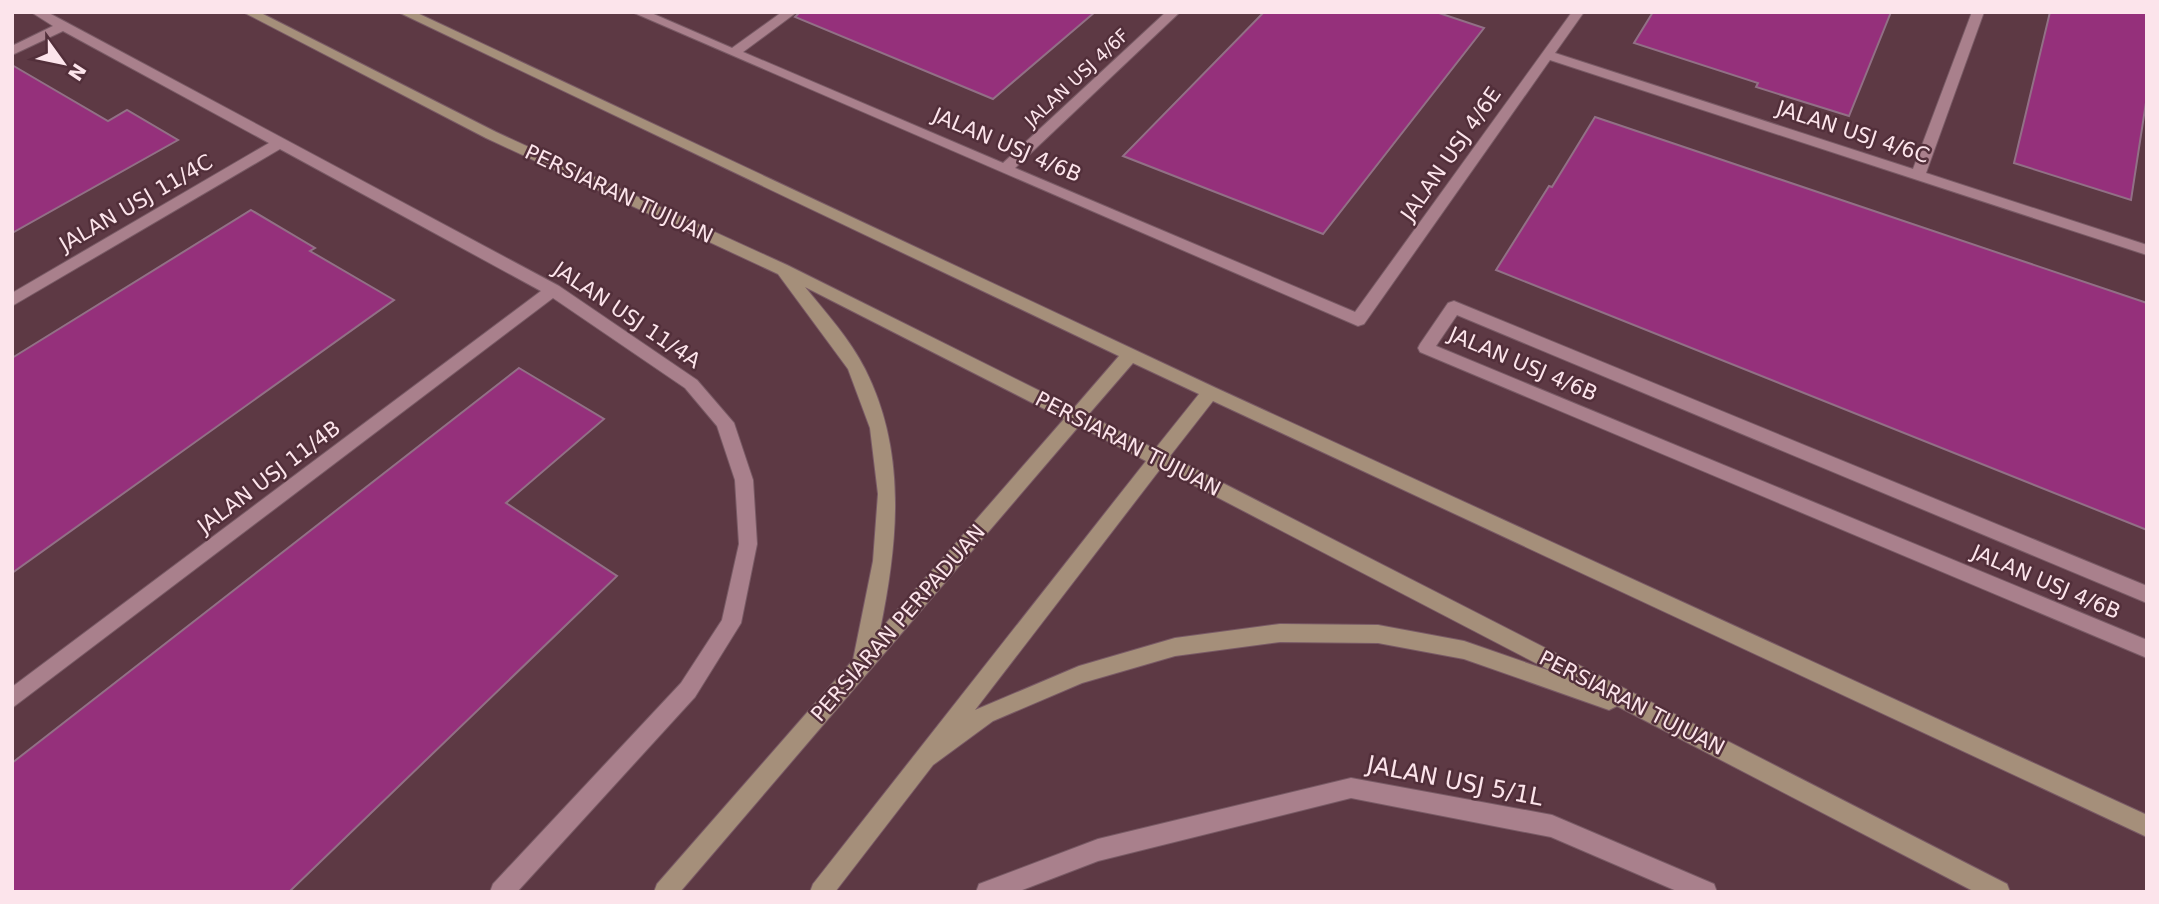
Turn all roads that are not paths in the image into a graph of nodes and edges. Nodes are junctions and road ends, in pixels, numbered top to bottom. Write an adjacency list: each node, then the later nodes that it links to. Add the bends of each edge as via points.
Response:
1 (37, 12): 9 (street, JALAN USJ 11/4A)
2 (249, 12): 17 (main road, PERSIARAN TUJUAN, via 491,135)
3 (404, 12): 21 (main road)
4 (638, 12): 11 (street, JALAN USJ 4/6B)
5 (791, 12): 11 (street)
6 (1174, 12): 14 (street, JALAN USJ 4/6F)
7 (1578, 12): 12 (street, JALAN USJ 4/6E)
8 (1978, 12): 15 (street)
9 (64, 26): 10 (street); 13 (street, JALAN USJ 11/4A)
10 (12, 51)
11 (733, 52): 14 (street, JALAN USJ 4/6B)
12 (1547, 55): 15 (street, JALAN USJ 4/6C); 20 (street, JALAN USJ 4/6E)
13 (281, 142): 18 (street, JALAN USJ 11/4A); 19 (street, JALAN USJ 11/4C)
14 (1005, 169): 20 (street, JALAN USJ 4/6B)
15 (1918, 176): 16 (street, JALAN USJ 4/6C)
16 (2147, 250)
17 (782, 269): 23 (main road, PERSIARAN TUJUAN); 27 (main road, via 854,363 876,415 889,513 884,571)
18 (553, 290): 28 (street, JALAN USJ 11/4B); 32 (street, JALAN USJ 11/4A, via 691,384 725,423 744,480 748,544 731,623 688,690)
19 (12, 300)
20 (1358, 320)
21 (1132, 354): 22 (main road); 23 (main road, PERSIARAN PERPADUAN)
22 (1210, 392): 24 (main road); 31 (main road)
23 (1077, 418): 24 (main road, PERSIARAN TUJUAN); 27 (main road, PERSIARAN PERPADUAN)
24 (1157, 458): 29 (main road, PERSIARAN TUJUAN); 30 (main road)
25 (2147, 595): 26 (street, JALAN USJ 4/6B, via 1454,307 1426,348)
26 (2147, 649)
27 (863, 664): 33 (main road, PERSIARAN PERPADUAN)
28 (12, 699)
29 (1672, 723): 30 (main road, via 1464,650 1378,634 1280,633 1175,647 1079,675 986,714); 37 (main road, PERSIARAN TUJUAN)
30 (924, 759): 34 (main road)
31 (2147, 826)
32 (501, 892)
33 (665, 892)
34 (821, 892)
35 (987, 892): 36 (street, JALAN USJ 5/1L, via 1098,850 1351,788 1552,826)
36 (1706, 892)
37 (1999, 892)

